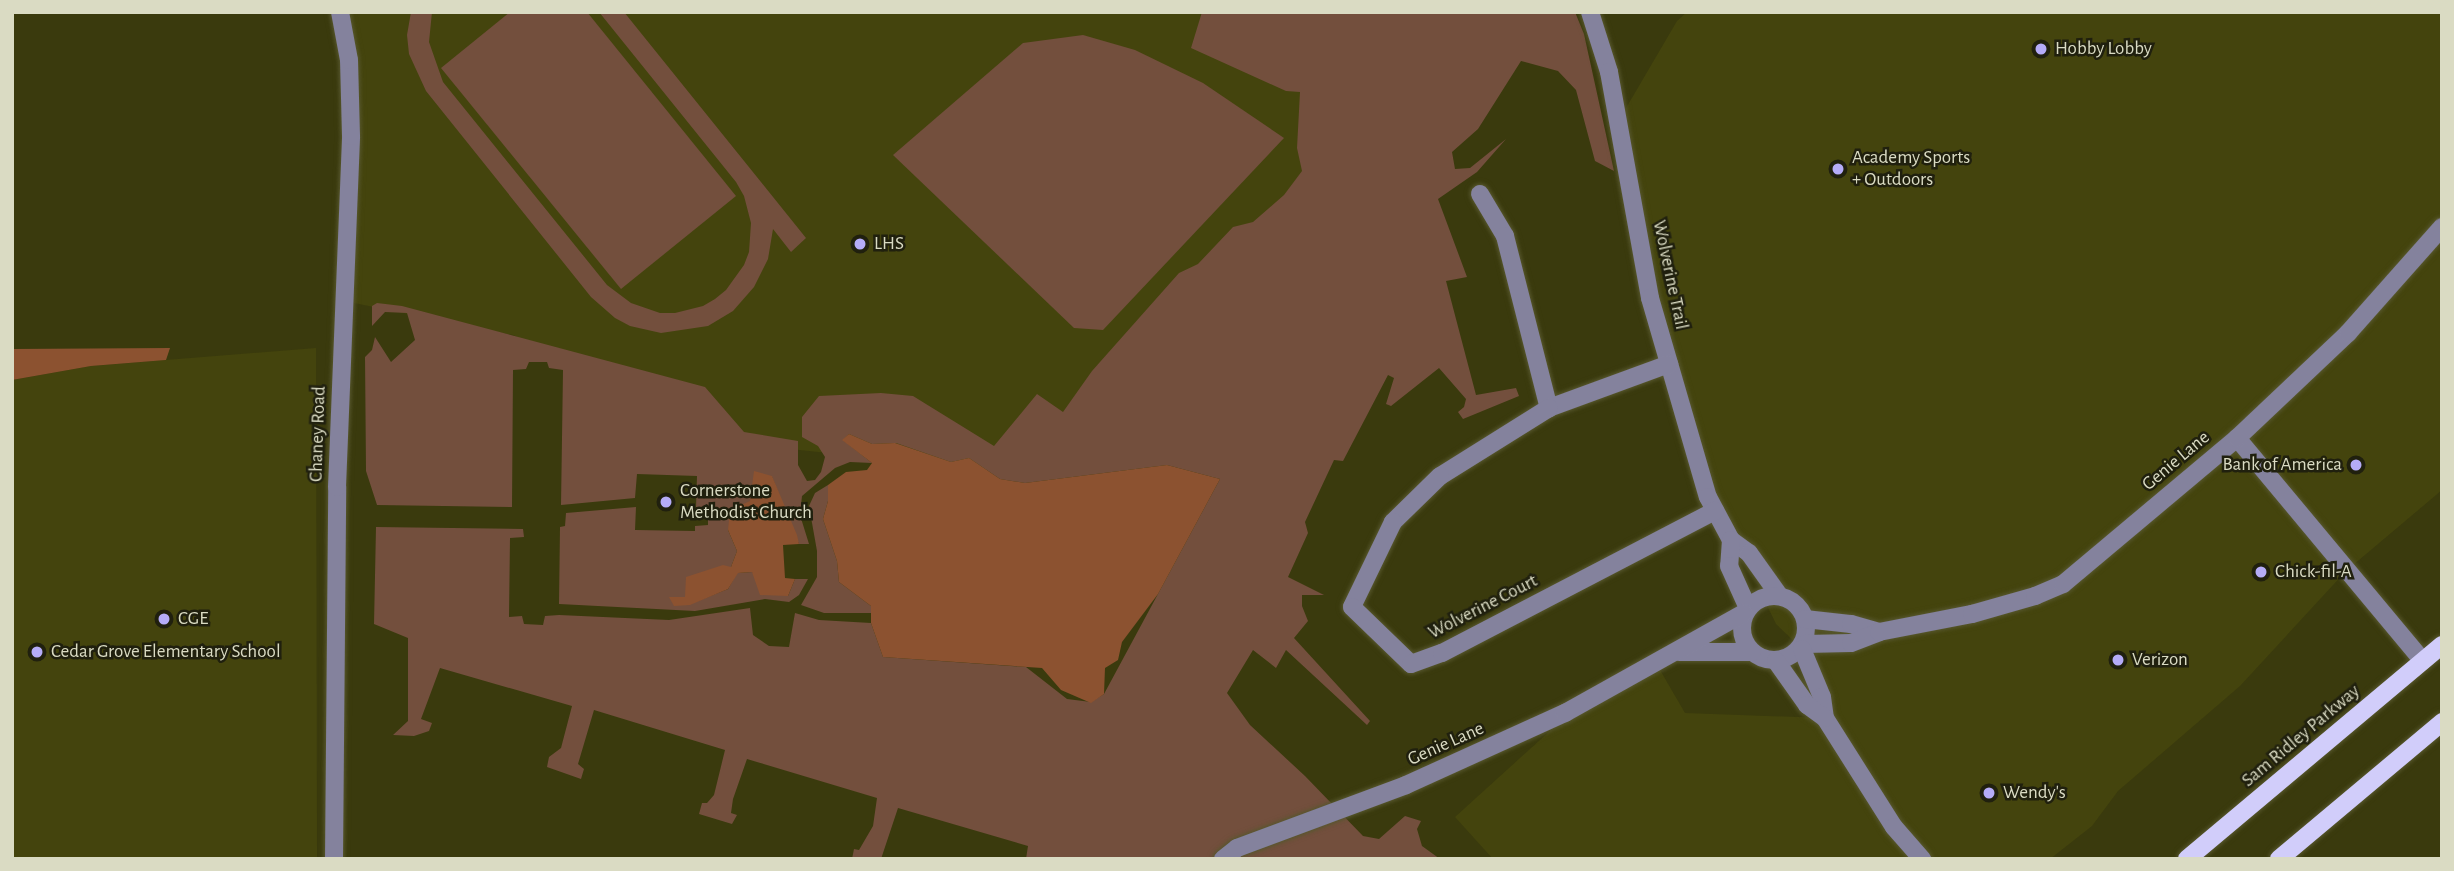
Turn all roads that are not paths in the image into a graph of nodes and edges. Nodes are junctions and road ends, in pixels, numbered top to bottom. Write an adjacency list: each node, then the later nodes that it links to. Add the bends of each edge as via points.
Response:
1 (340, 12): 24 (street, Chaney Road, via 349,60 351,136 337,486)
2 (1590, 12): 5 (street, Wolverine Trail, via 1609,72 1650,298)
3 (1480, 194): 6 (street, via 1505,236)
4 (2442, 227): 7 (street, Genie Lane, via 2348,333)
5 (1669, 364): 6 (street, Wolverine Court); 8 (street, Wolverine Trail)
6 (1549, 408): 8 (street, Wolverine Court, via 1440,476 1393,522 1352,607 1411,664 1442,653)
7 (2236, 438): 13 (street, Genie Lane, via 2063,584 1972,614); 19 (street)
8 (1715, 511): 9 (street, Wolverine Trail)
9 (1731, 540): 10 (street, Wolverine Trail, via 1749,553); 11 (street, Wolverine Trail, via 1729,566)
10 (1779, 596): 11 (street, via 1763,597); 12 (street, via 1789,599)
11 (1746, 611): 16 (street, Genie Lane); 17 (street, via 1744,636)
12 (1805, 619): 13 (street, Genie Lane); 15 (street)
13 (1879, 632): 15 (street, Genie Lane, via 1851,643)
14 (2442, 645): 19 (main road, Sam Ridley Parkway)
15 (1803, 646): 18 (street, via 1787,659); 20 (street, via 1822,696)
16 (1679, 652): 17 (street, Genie Lane); 25 (street, Genie Lane, via 1553,719 1406,785 1237,848)
17 (1752, 652): 18 (street)
18 (1776, 661): 20 (street, via 1807,705)
19 (2423, 661): 27 (main road, Sam Ridley Parkway)
20 (1825, 718): 26 (street, via 1894,827)
21 (2442, 722): 23 (main road)
22 (2442, 740): 23 (main road)
23 (2404, 754): 28 (main road)
24 (334, 859)
25 (1223, 859)
26 (1922, 859)
27 (2187, 859)
28 (2279, 859)

